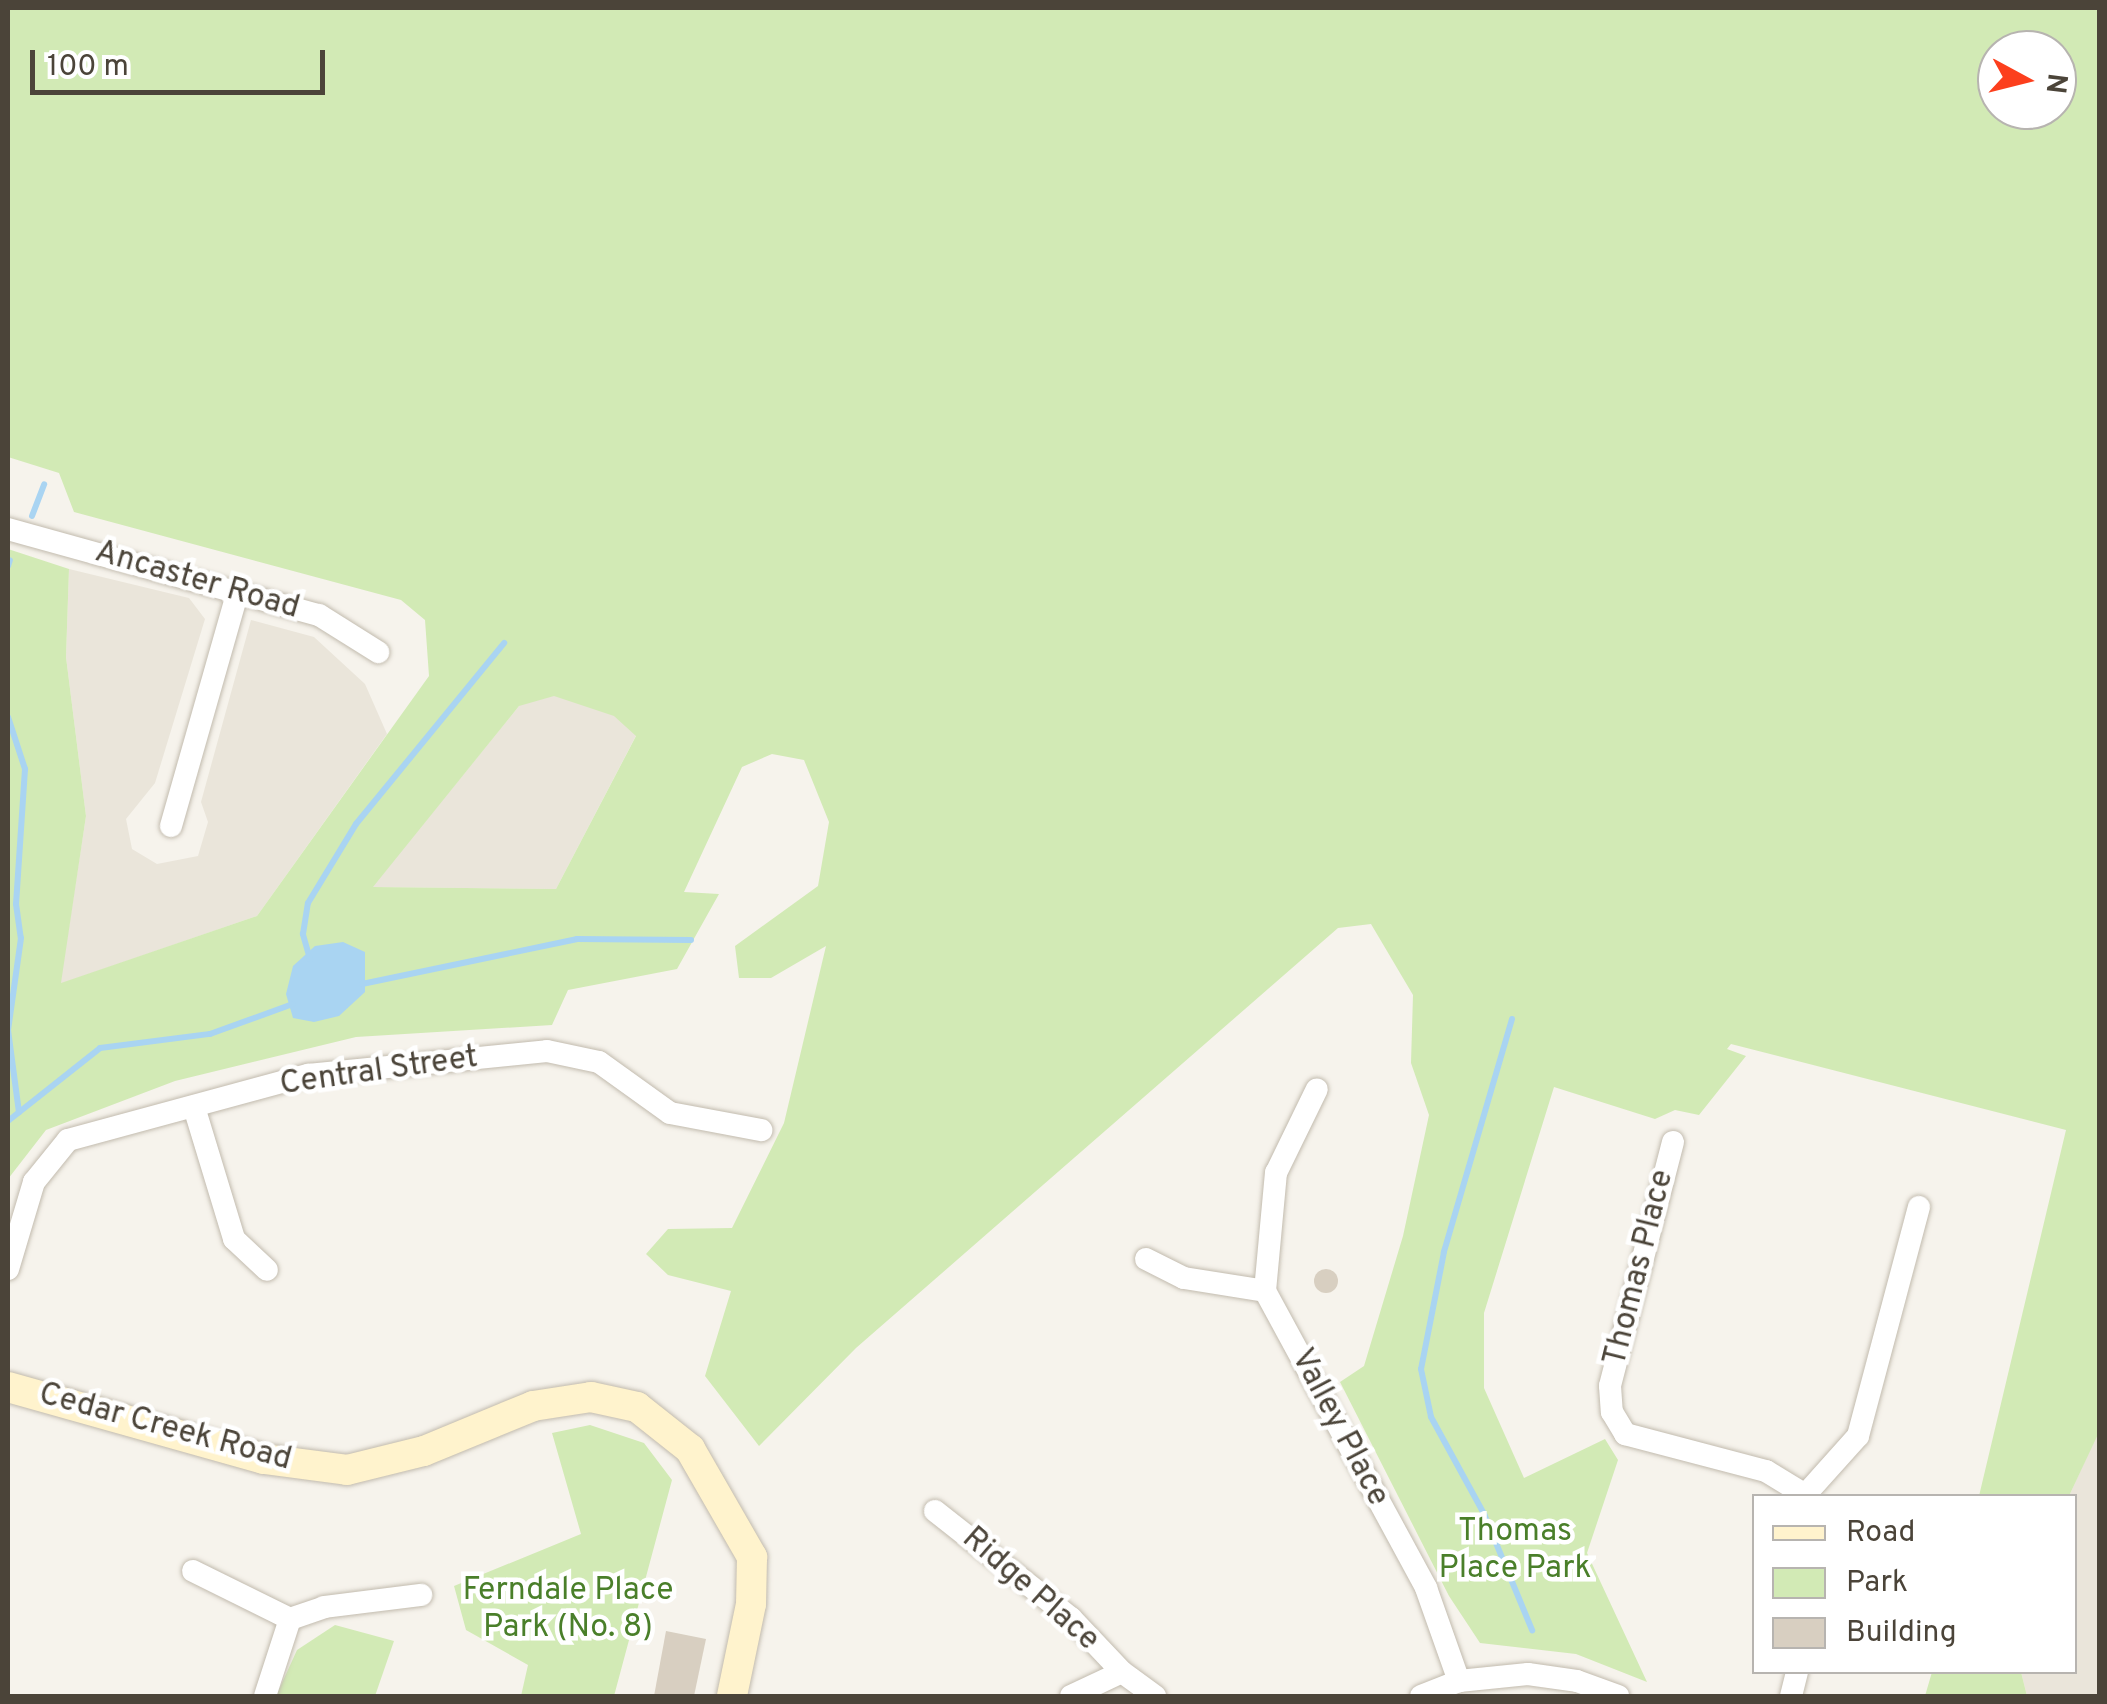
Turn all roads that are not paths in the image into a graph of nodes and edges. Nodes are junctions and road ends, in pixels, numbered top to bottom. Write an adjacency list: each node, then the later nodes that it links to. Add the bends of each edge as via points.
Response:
1 (8, 528): 2 (street, Ancaster Road)
2 (238, 591): 3 (street, Ancaster Road, via 319,615); 4 (street)
3 (378, 652)
4 (171, 826)
5 (1317, 1088): 13 (street, via 1276,1173)
6 (194, 1107): 7 (street, Central Street, via 308,1075 547,1051 599,1062 670,1113); 11 (street, Central Street, via 68,1140 34,1182); 12 (street, via 234,1239)
7 (762, 1130)
8 (1672, 1142): 15 (street, Thomas Place, via 1610,1386 1612,1412 1624,1434 1766,1472)
9 (1919, 1207): 16 (street, via 1858,1436)
10 (1146, 1259): 13 (street, via 1184,1278)
11 (8, 1269)
12 (267, 1270)
13 (1265, 1291): 22 (street, Valley Place, via 1426,1588)
14 (8, 1387): 24 (street, Cedar Creek Road, via 264,1459 348,1470 424,1451 533,1406 590,1397 636,1407 690,1449 752,1557 751,1604)
15 (1805, 1494)
16 (1808, 1494)
17 (935, 1510): 21 (street, Ridge Place, via 1071,1618)
18 (193, 1571): 20 (street)
19 (421, 1596): 20 (street, via 324,1607)
20 (290, 1619): 23 (street)
21 (1122, 1672): 25 (street); 26 (street, Ridge Place)
22 (1459, 1681): 27 (street); 28 (street, via 1528,1674)
23 (265, 1696)
24 (732, 1696)
25 (1071, 1696)
26 (1155, 1696)
27 (1420, 1696)
28 (1618, 1696)

